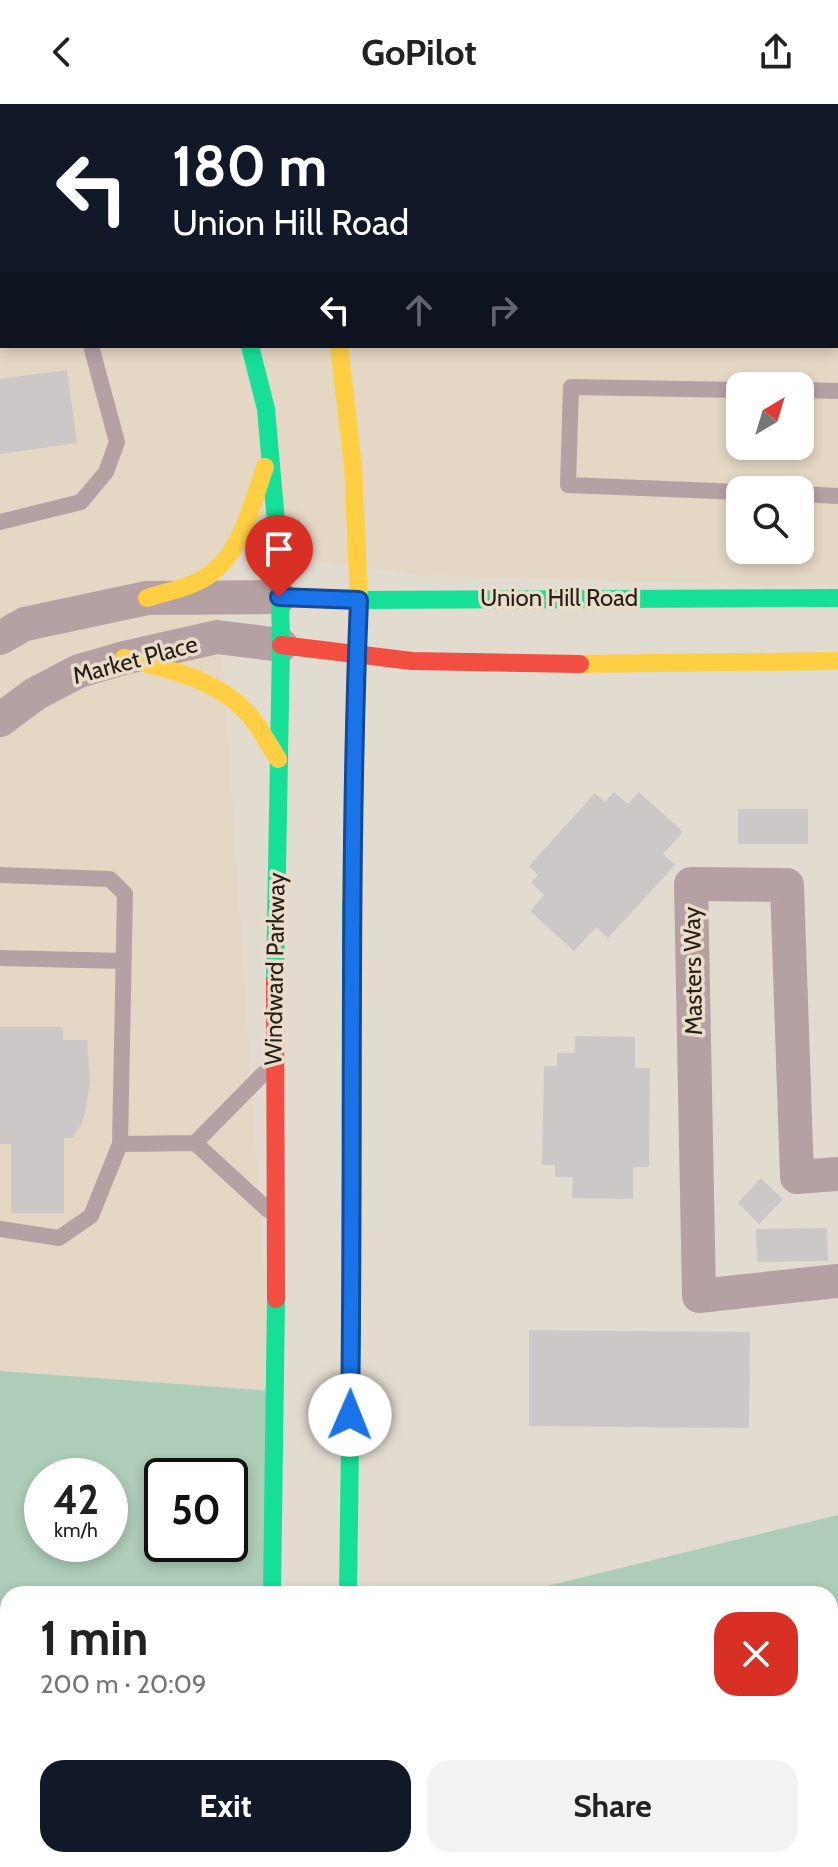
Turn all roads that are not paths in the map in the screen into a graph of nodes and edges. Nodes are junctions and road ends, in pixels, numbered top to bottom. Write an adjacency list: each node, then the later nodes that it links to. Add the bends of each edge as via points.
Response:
1 (92, 348): 11 (lane, via 117,442 106,472 81,502)
2 (251, 348): 7 (main road, Windward Parkway, via 266,409)
3 (339, 348): 15 (main road, via 353,465)
4 (726, 390): 8 (lane, via 571,387 568,485)
5 (814, 390): 6 (lane)
6 (838, 391)
7 (270, 453): 12 (main road, Windward Parkway); 13 (main road, via 243,530 226,558 203,579)
8 (726, 491)
9 (814, 495): 10 (lane)
10 (838, 496)
11 (0, 522)
12 (279, 597): 13 (street, Market Place); 15 (main road, Union Hill Road); 17 (main road, Windward Parkway)
13 (147, 598): 16 (street, Market Place, via 25,624)
14 (838, 598): 15 (main road, Union Hill Road)
15 (359, 600): 18 (main road)
16 (0, 638)
17 (281, 645): 18 (main road); 19 (street, Market Place, via 217,637); 22 (main road, Windward Parkway)
18 (356, 654): 20 (main road, via 452,663); 34 (main road)
19 (124, 658): 21 (street, Market Place, via 79,671); 22 (main road, via 219,688 250,715)
20 (838, 661)
21 (0, 720)
22 (278, 759): 26 (main road, Windward Parkway)
23 (0, 875): 25 (lane, via 110,879 125,894)
24 (0, 958): 25 (lane)
25 (123, 961): 28 (lane)
26 (273, 1064): 27 (lane); 30 (main road, Windward Parkway)
27 (195, 1143): 28 (lane); 30 (lane)
28 (120, 1144): 31 (lane, via 91,1216 59,1238)
29 (838, 1174): 32 (street, Masters Way, via 797,1177 787,885 691,884 699,1296)
30 (274, 1216): 33 (main road, Windward Parkway)
31 (0, 1229)
32 (838, 1281)
33 (272, 1586)
34 (348, 1586)

